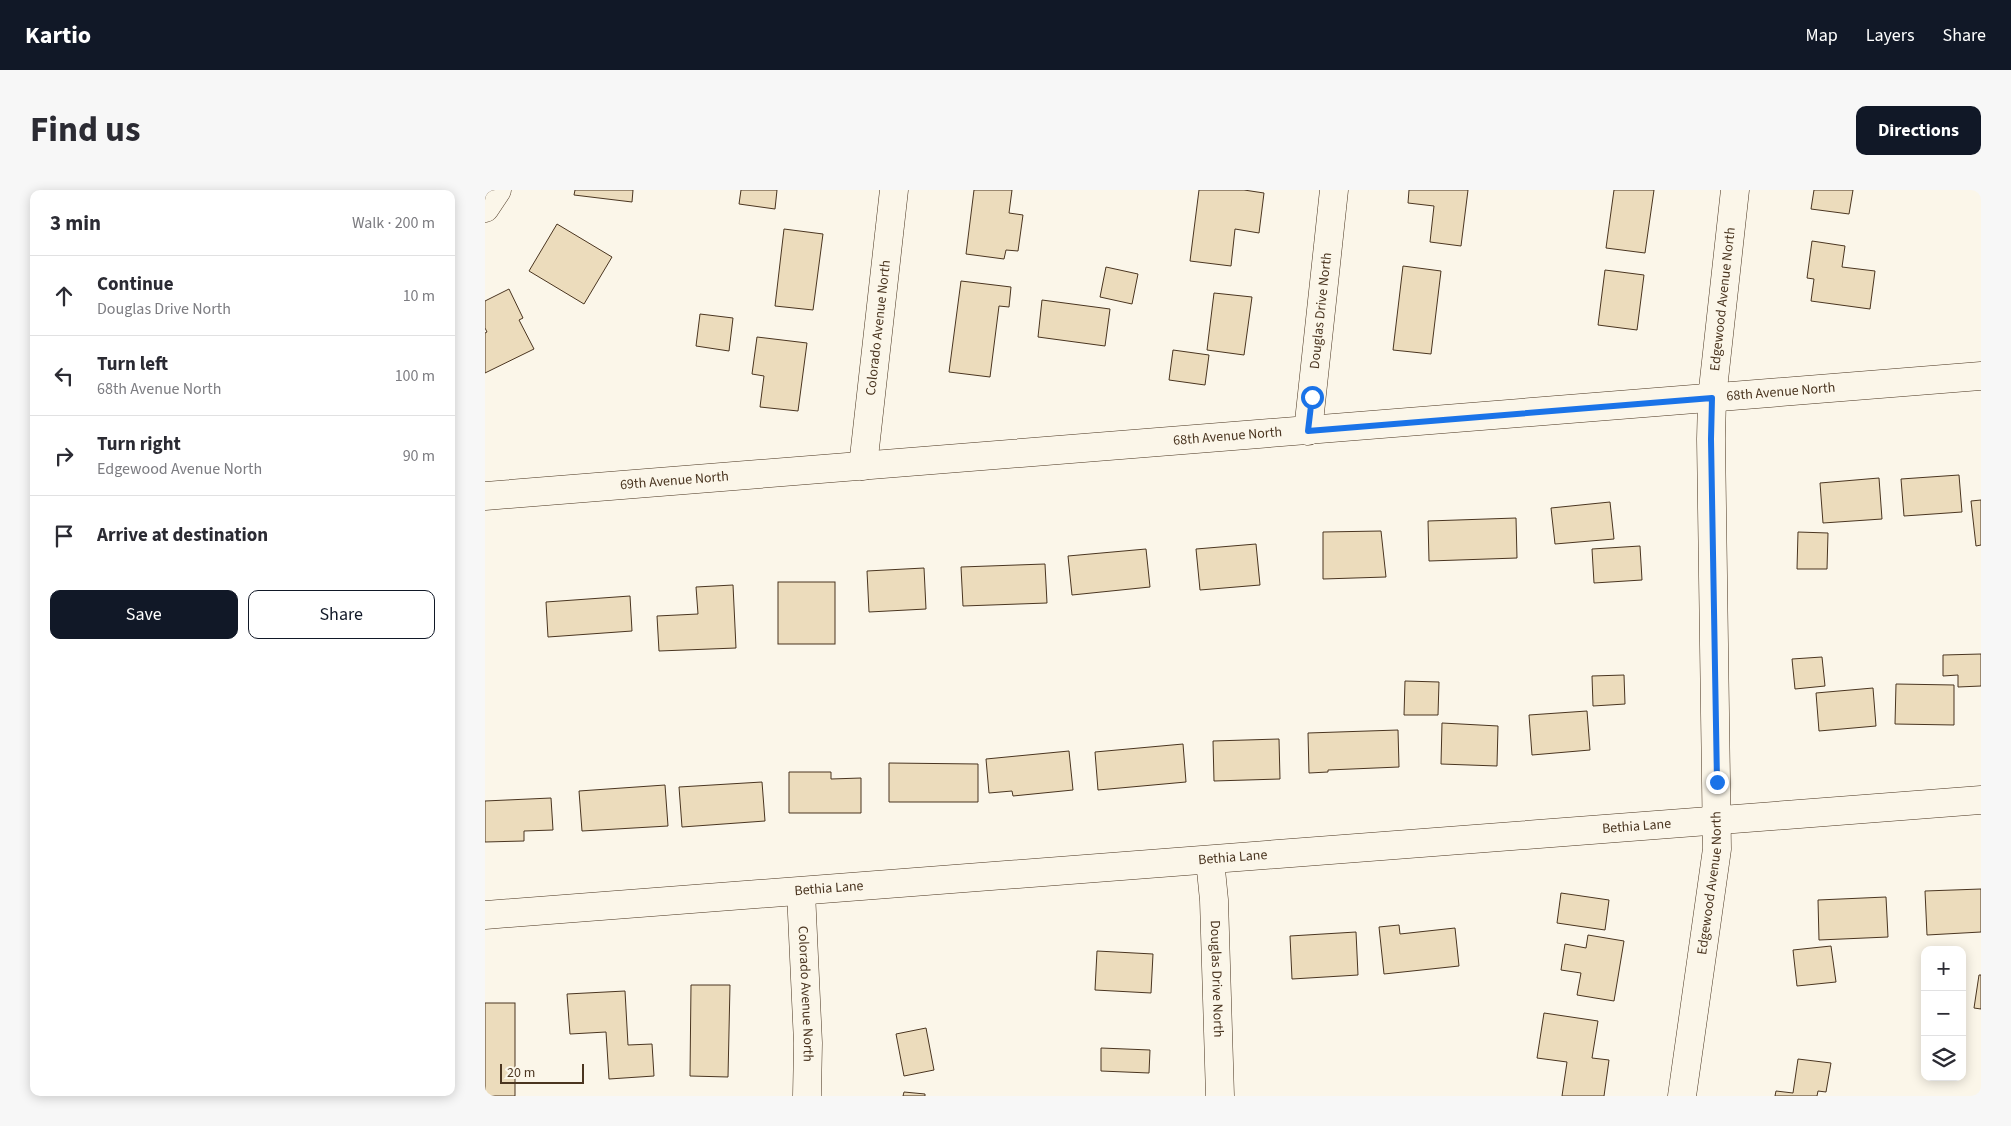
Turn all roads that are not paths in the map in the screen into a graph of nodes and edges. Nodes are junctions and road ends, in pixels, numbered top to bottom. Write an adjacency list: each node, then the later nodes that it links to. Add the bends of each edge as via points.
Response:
1 (497, 190): 5 (street)
2 (894, 190): 9 (street, Colorado Avenue North)
3 (1334, 190): 8 (street, Douglas Drive North)
4 (1735, 190): 7 (street, Edgewood Avenue North)
5 (485, 208)
6 (1981, 376): 7 (street, 68th Avenue North)
7 (1712, 398): 8 (street, 68th Avenue North); 12 (street, Edgewood Avenue North)
8 (1308, 431): 9 (street, 68th Avenue North)
9 (863, 466): 10 (street, 69th Avenue North)
10 (485, 496)
11 (1981, 800): 12 (street, Bethia Lane)
12 (1717, 820): 13 (street, Bethia Lane); 18 (street, Edgewood Avenue North, via 1717,849)
13 (1210, 860): 14 (street, Bethia Lane); 17 (street, Douglas Drive North)
14 (801, 892): 15 (street, Bethia Lane); 16 (street, Colorado Avenue North)
15 (485, 916)
16 (807, 1096)
17 (1220, 1096)
18 (1682, 1096)

